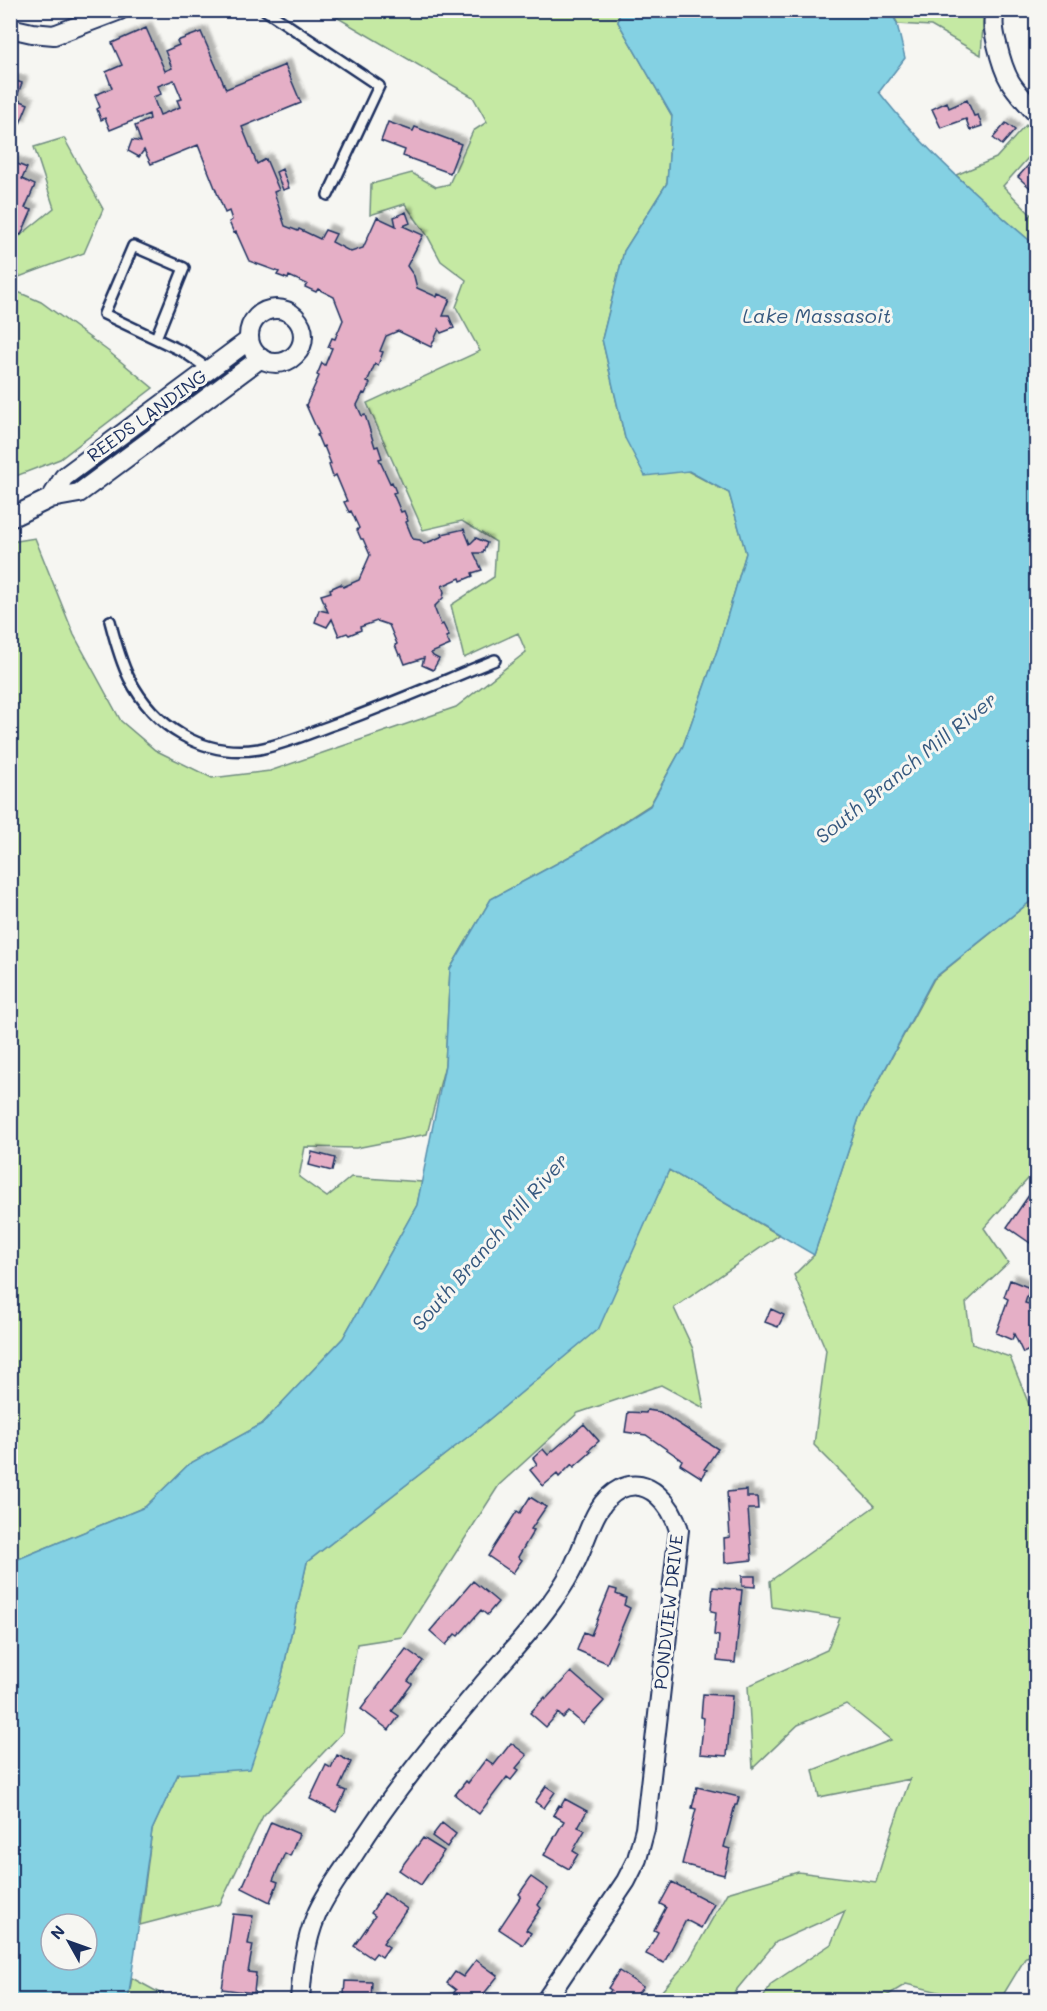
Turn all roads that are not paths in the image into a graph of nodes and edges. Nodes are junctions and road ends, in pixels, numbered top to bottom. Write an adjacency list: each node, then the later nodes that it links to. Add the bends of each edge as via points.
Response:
1 (120, 10): 4 (street, via 54,35)
2 (265, 10): 6 (lane, via 379,86)
3 (995, 10): 5 (street, via 993,28 1001,66 1009,82)
4 (10, 28)
5 (1036, 113)
6 (328, 195)
7 (156, 338): 7 (lane, via 104,314 133,246 184,268); 10 (lane, via 184,351)
8 (249, 340): 9 (street); 9 (street, REEDS LANDING, via 251,325 267,310 289,311 300,321 303,343 295,356 275,363); 10 (street, REEDS LANDING)
9 (261, 358): 11 (street, REEDS LANDING)
10 (210, 370): 11 (street); 12 (street, REEDS LANDING, via 64,477)
11 (222, 387): 12 (street, REEDS LANDING, via 79,493)
12 (51, 498): 13 (street, REEDS LANDING)
13 (10, 518)
14 (110, 621): 15 (lane, via 128,676 142,700 177,734 214,748 258,749 277,745)
15 (495, 660)
16 (300, 2001): 17 (street, PONDVIEW DRIVE, via 304,1959 316,1918 373,1824 410,1773 548,1608 575,1564 603,1503 625,1487 642,1487 664,1501 679,1530 645,1829 626,1881)
17 (546, 2001)

